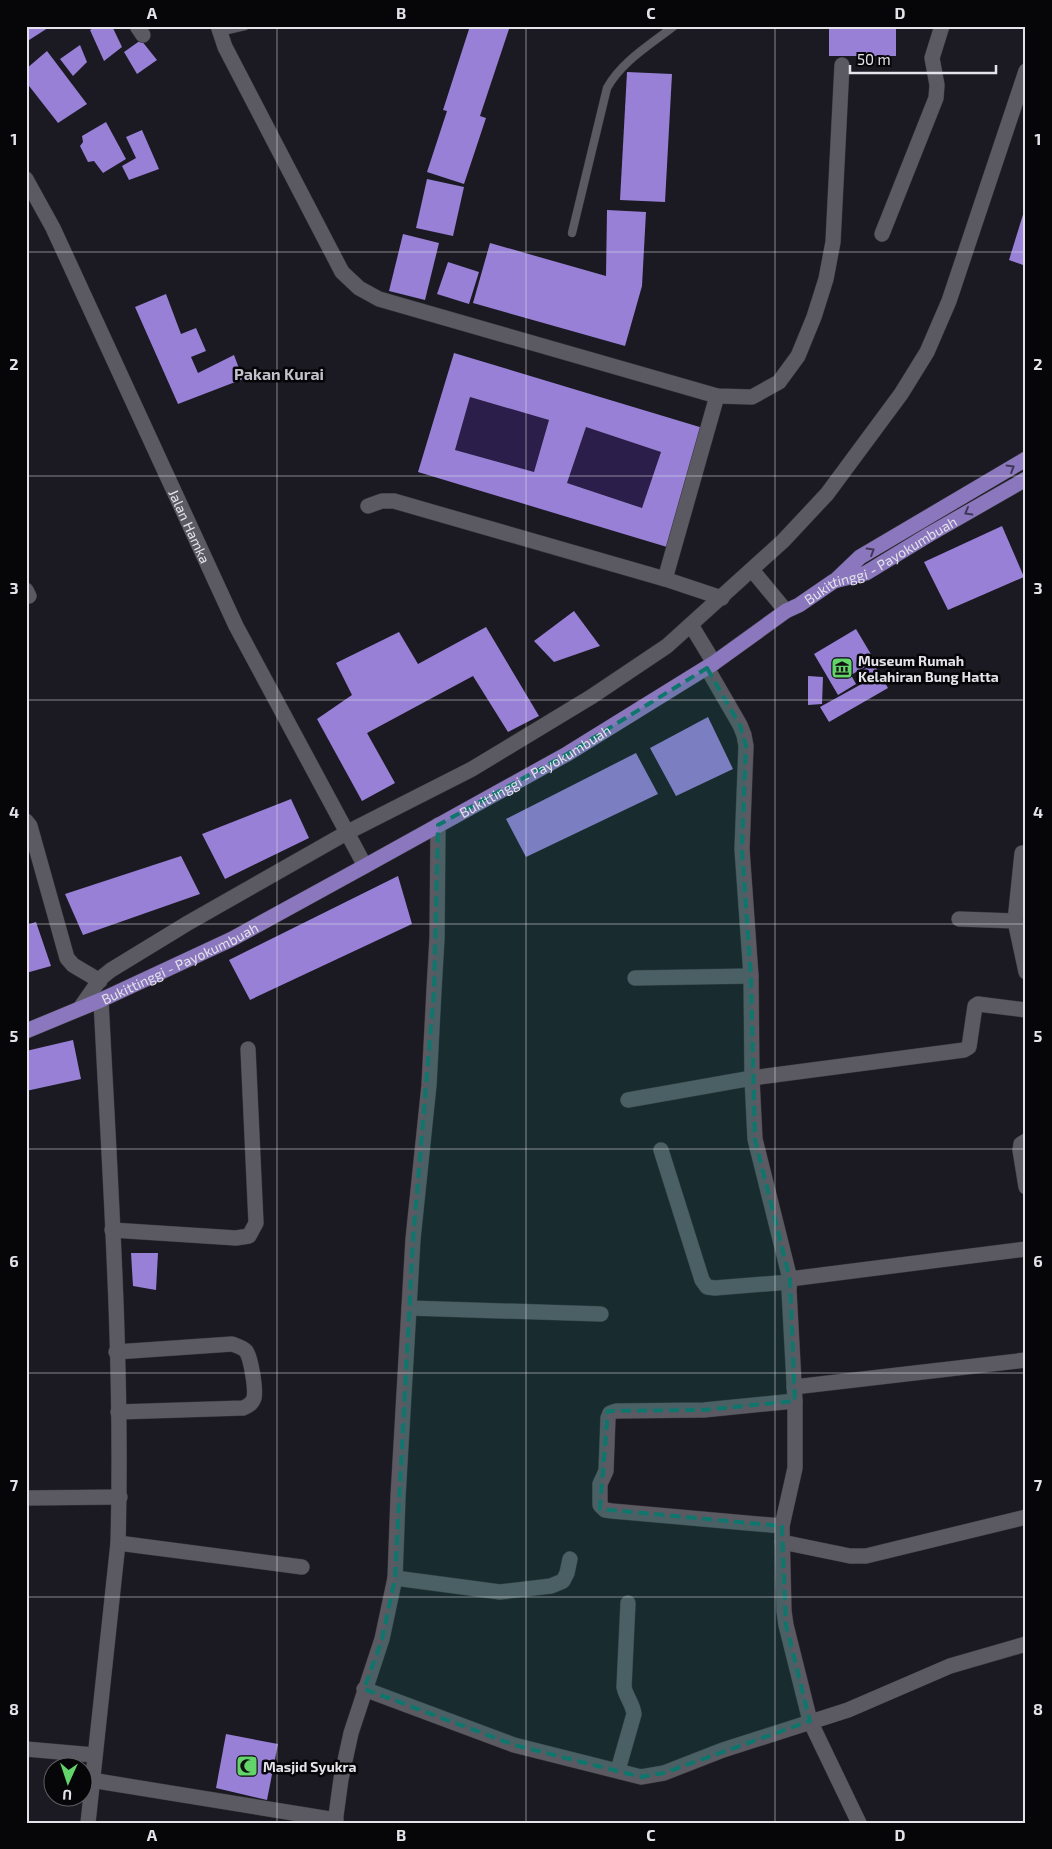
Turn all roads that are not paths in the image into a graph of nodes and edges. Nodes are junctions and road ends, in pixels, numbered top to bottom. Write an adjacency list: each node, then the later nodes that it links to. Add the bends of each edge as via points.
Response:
1 (245, 26): 4 (lane)
2 (674, 26): 8 (lane, via 622,66 607,88)
3 (942, 26): 9 (street, via 932,58 936,98)
4 (219, 29): 10 (street, via 225,47 342,272 359,288 379,299)
5 (842, 65): 10 (street, via 834,242 814,318 798,356 779,382 752,397)
6 (1026, 71): 14 (street, via 949,301 927,352 901,394 828,494)
7 (26, 179): 23 (street, Jalan Hamka, via 57,237 236,626)
8 (572, 233)
9 (882, 234)
10 (717, 396): 15 (street)
11 (1026, 459): 16 (main road, one-way to 11, via 860,557)
12 (1026, 478): 16 (main road, Bukittinggi - Payokumbuah, one-way to 16, via 866,573)
13 (368, 506): 15 (street, via 394,502)
14 (752, 570): 17 (street); 18 (street)
15 (665, 579): 17 (street)
16 (834, 581): 18 (main road, Bukittinggi - Payokumbuah, via 799,606)
17 (722, 598): 19 (street)
18 (786, 611): 20 (main road, Bukittinggi - Payokumbuah)
19 (691, 625): 20 (street); 23 (street, via 667,646 558,718 472,769)
20 (710, 665): 22 (main road, Bukittinggi - Payokumbuah, via 567,754); 29 (street, via 740,725 746,746 742,849)
21 (26, 821): 31 (street, via 67,958)
22 (438, 825): 25 (main road, Bukittinggi - Payokumbuah); 45 (street, via 437,938 429,1085)
23 (348, 832): 25 (street, Jalan Hamka); 31 (street, via 179,928)
24 (1022, 853): 27 (street)
25 (365, 866): 32 (main road, Bukittinggi - Payokumbuah, via 232,939)
26 (959, 919): 27 (street)
27 (1015, 921): 28 (street)
28 (1026, 972)
29 (751, 976): 30 (street); 37 (street)
30 (635, 978)
31 (100, 980): 33 (street)
32 (101, 1000): 33 (main road, Bukittinggi - Payokumbuah); 42 (street)
33 (80, 1008): 35 (main road, Bukittinggi - Payokumbuah)
34 (1026, 1010): 37 (street, via 978,1004 975,1006 969,1047 964,1050)
35 (26, 1031)
36 (248, 1049): 42 (street, via 256,1224 249,1236 236,1238)
37 (752, 1078): 38 (street); 44 (street, via 757,1151)
38 (628, 1100)
39 (1026, 1141): 41 (street, via 1020,1150)
40 (661, 1150): 44 (street, via 702,1280 707,1287)
41 (1026, 1186)
42 (112, 1230): 47 (street)
43 (1026, 1248): 44 (street)
44 (790, 1280): 49 (street)
45 (409, 1308): 46 (street); 59 (street)
46 (601, 1314)
47 (116, 1352): 50 (street); 50 (street, via 232,1344 248,1353 254,1390 250,1405 243,1408)
48 (1026, 1360): 49 (street)
49 (794, 1394): 54 (street, via 795,1468); 54 (street, via 712,1409 610,1413 606,1471 599,1490 600,1505 605,1510)
50 (118, 1412): 51 (street)
51 (120, 1497): 52 (street); 55 (street)
52 (26, 1498)
53 (1026, 1517): 56 (street, via 866,1556 850,1556)
54 (782, 1526): 56 (street)
55 (118, 1542): 58 (street); 65 (street)
56 (782, 1542): 63 (street, via 786,1625)
57 (570, 1559): 59 (street, via 563,1581 551,1586 500,1592)
58 (302, 1567)
59 (395, 1578): 62 (street, via 382,1639)
60 (628, 1603): 66 (street, via 624,1687 634,1714)
61 (1026, 1644): 63 (street, via 950,1666 848,1710)
62 (364, 1689): 66 (street, via 514,1745); 70 (street, via 341,1779)
63 (810, 1721): 66 (street, via 664,1773 641,1777); 72 (street)
64 (26, 1749): 65 (street)
65 (94, 1755): 67 (street)
66 (618, 1770)
67 (92, 1772)
68 (92, 1780): 70 (street)
69 (89, 1806): 71 (street)
70 (336, 1821)
71 (88, 1823)
72 (859, 1823)

